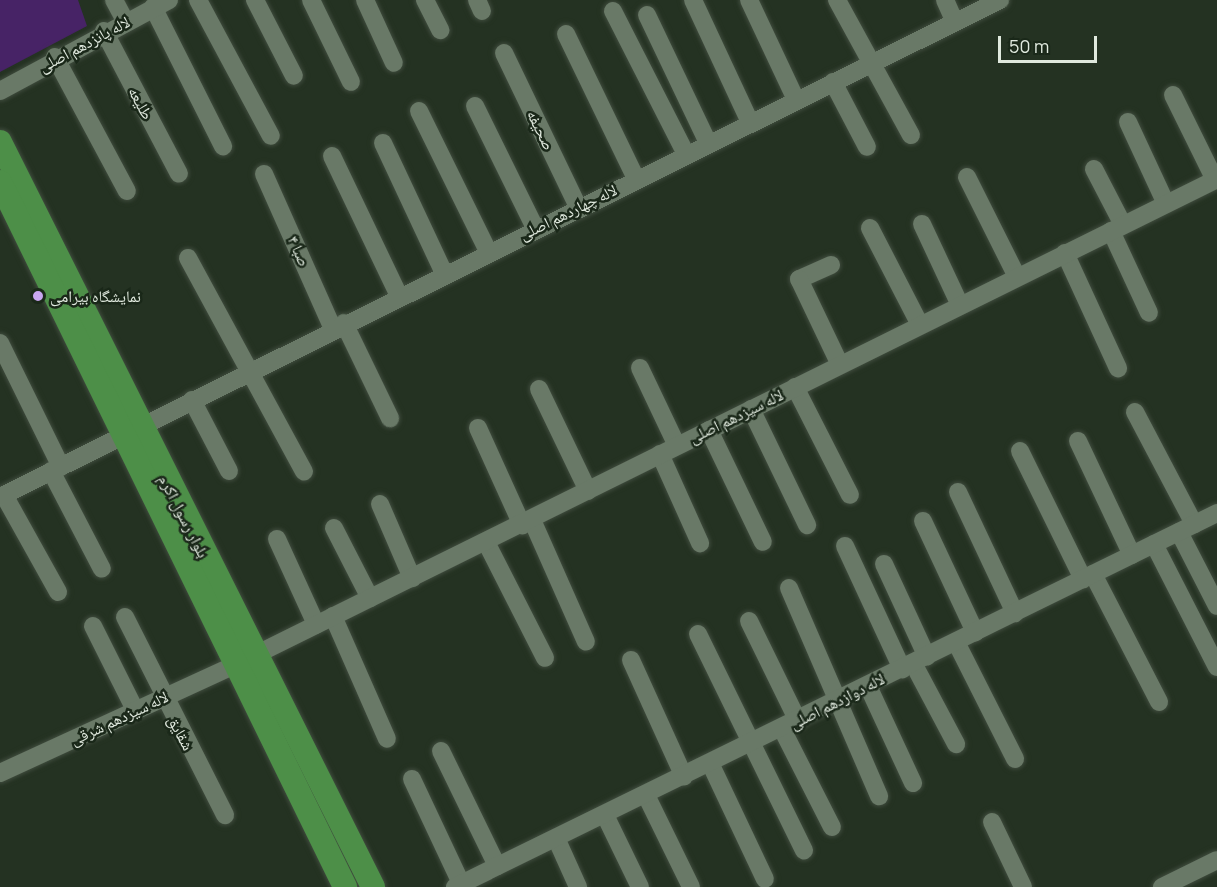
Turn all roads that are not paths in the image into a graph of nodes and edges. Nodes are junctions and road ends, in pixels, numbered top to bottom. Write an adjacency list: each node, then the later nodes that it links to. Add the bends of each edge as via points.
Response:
1 (114, 0): 15 (street)
2 (198, 0): 35 (street)
3 (255, 0): 24 (street)
4 (311, 0): 25 (street)
5 (365, 0): 22 (street)
6 (425, 0): 17 (street)
7 (693, 0): 32 (street)
8 (749, 0): 29 (street)
9 (837, 0): 23 (street)
10 (945, 0): 16 (street)
11 (1000, 0): 16 (street, لاله چهاردهم اصلی)
12 (161, 4): 15 (street, لاله پانزدهم اصلی); 39 (street)
13 (613, 11): 41 (street)
14 (647, 15): 38 (street)
15 (125, 21): 18 (street, لاله پانزدهم اصلی)
16 (955, 22): 23 (street, لاله چهاردهم اصلی)
17 (440, 30)
18 (104, 31): 21 (street, لاله پانزدهم اصلی); 44 (street, طلیعه)
19 (566, 34): 47 (street)
20 (504, 53): 52 (street, صحیفه)
21 (55, 57): 27 (street, لاله پانزدهم اصلی); 50 (street)
22 (394, 63)
23 (869, 64): 26 (street, لاله چهاردهم اصلی); 34 (street)
24 (294, 75)
25 (351, 82)
26 (833, 82): 29 (street, لاله چهاردهم اصلی); 40 (street)
27 (0, 91)
28 (1173, 95): 48 (street)
29 (796, 100): 32 (street, لاله چهاردهم اصلی)
30 (475, 106): 54 (street)
31 (419, 111): 57 (street)
32 (750, 122): 38 (street, لاله چهاردهم اصلی)
33 (1128, 122): 51 (street)
34 (911, 135)
35 (271, 136)
36 (0, 142): 81 (main road, بلوار رسول اکرم)
37 (382, 143): 61 (street)
38 (708, 143): 41 (street, لاله چهاردهم اصلی)
39 (223, 146)
40 (867, 147)
41 (686, 154): 47 (street, لاله چهاردهم اصلی)
42 (332, 156): 63 (street)
43 (1094, 169): 56 (street)
44 (179, 174)
45 (264, 174): 66 (street, صبا ۴)
46 (967, 177): 62 (street)
47 (636, 178): 52 (street, لاله چهاردهم اصلی)
48 (1216, 179): 51 (street, لاله سیزدهم اصلی)
49 (0, 182): 81 (main road, بلوار رسول اکرم)
50 (127, 191)
51 (1166, 204): 56 (street, لاله سیزدهم اصلی)
52 (578, 207): 54 (street, لاله چهاردهم اصلی)
53 (922, 224): 64 (street)
54 (535, 228): 57 (street, لاله چهاردهم اصلی)
55 (870, 228): 67 (street)
56 (1117, 228): 58 (street, لاله سیزدهم اصلی); 65 (street)
57 (488, 251): 61 (street, لاله چهاردهم اصلی)
58 (1065, 253): 62 (street, لاله سیزدهم اصلی); 71 (street)
59 (188, 258): 72 (street)
60 (831, 265): 69 (street, via 799,279)
61 (444, 273): 63 (street, لاله چهاردهم اصلی)
62 (1017, 277): 64 (street, لاله سیزدهم اصلی)
63 (399, 296): 66 (street, لاله چهاردهم اصلی)
64 (960, 305): 67 (street, لاله سیزدهم اصلی)
65 (1149, 313)
66 (338, 326): 72 (street, لاله چهاردهم اصلی); 78 (street, صبا ۴)
67 (920, 326): 69 (street, لاله سیزدهم اصلی)
68 (0, 343): 85 (street)
69 (840, 365): 73 (street, لاله سیزدهم اصلی)
70 (640, 368): 83 (street)
71 (1119, 368)
72 (248, 372): 75 (street, لاله چهاردهم اصلی); 87 (street)
73 (795, 387): 76 (street, لاله سیزدهم اصلی); 90 (street)
74 (538, 388): 88 (street)
75 (192, 400): 81 (street, لاله چهاردهم اصلی); 86 (street)
76 (751, 409): 80 (street, لاله سیزدهم اصلی); 96 (street)
77 (1135, 412): 98 (street)
78 (390, 418)
79 (478, 428): 95 (street)
80 (709, 430): 83 (street, لاله سیزدهم اصلی); 101 (street)
81 (131, 431): 85 (street, لاله چهاردهم اصلی); 124 (main road, بلوار رسول اکرم)
82 (1078, 441): 105 (street)
83 (668, 450): 88 (street, لاله سیزدهم اصلی); 102 (street)
84 (1020, 451): 108 (street)
85 (56, 469): 91 (street, لاله چهاردهم اصلی); 107 (street)
86 (229, 471)
87 (304, 472)
88 (588, 491): 95 (street, لاله سیزدهم اصلی)
89 (958, 492): 114 (street)
90 (850, 495)
91 (2, 496): 111 (street)
92 (380, 504): 109 (street)
93 (1217, 513): 98 (street, لاله دوازدهم اصلی)
94 (923, 521): 119 (street)
95 (527, 522): 100 (street, لاله سیزدهم اصلی); 121 (street)
96 (807, 525)
97 (334, 528): 112 (street)
98 (1186, 528): 103 (street, لاله دوازدهم اصلی); 113 (street)
99 (277, 539): 116 (street)
100 (486, 542): 109 (street, لاله سیزدهم اصلی); 123 (street)
101 (763, 542)
102 (700, 543)
103 (1154, 544): 105 (street, لاله دوازدهم اصلی); 127 (street)
104 (845, 546): 126 (street)
105 (1132, 555): 108 (street, لاله دوازدهم اصلی)
106 (884, 564): 126 (street)
107 (102, 569)
108 (1088, 577): 114 (street, لاله دوازدهم اصلی); 131 (street)
109 (412, 578): 112 (street, لاله سیزدهم اصلی)
110 (789, 588): 130 (street)
111 (58, 592)
112 (370, 598): 116 (street, لاله سیزدهم اصلی)
113 (1217, 606)
114 (1015, 613): 119 (street, لاله دوازدهم اصلی)
115 (125, 617): 129 (street, شقایق)
116 (325, 620): 124 (street, لاله سیزدهم اصلی); 134 (street)
117 (749, 621): 133 (street)
118 (93, 626): 132 (street)
119 (975, 632): 122 (street, لاله دوازدهم اصلی)
120 (698, 634): 135 (street)
121 (586, 642)
122 (956, 642): 126 (street, لاله دوازدهم اصلی); 138 (street)
123 (545, 658)
124 (247, 659): 129 (street, لاله سیزدهم شرقی); 157 (main road, بلوار رسول اکرم); 158 (main road, بلوار رسول اکرم)
125 (631, 660): 141 (street)
126 (914, 663): 128 (street, لاله دوازدهم اصلی); 136 (street)
127 (1217, 667)
128 (868, 686): 130 (street, لاله دوازدهم اصلی); 143 (street)
129 (162, 698): 132 (street, لاله سیزدهم شرقی); 146 (street, شقایق)
130 (838, 701): 133 (street, لاله دوازدهم اصلی); 145 (street)
131 (1159, 702)
132 (135, 710): 140 (street, لاله سیزدهم شرقی)
133 (790, 725): 135 (street, لاله دوازدهم اصلی); 149 (street)
134 (387, 739)
135 (755, 742): 139 (street, لاله دوازدهم اصلی); 151 (street)
136 (956, 744)
137 (441, 751): 153 (street)
138 (1015, 759)
139 (711, 765): 141 (street, لاله دوازدهم اصلی); 154 (street)
140 (0, 773)
141 (684, 777): 144 (street, لاله دوازدهم اصلی)
142 (412, 779): 155 (street)
143 (913, 783)
144 (646, 795): 147 (street, لاله دوازدهم اصلی); 161 (street)
145 (879, 796)
146 (225, 814)
147 (605, 815): 150 (street, لاله دوازدهم اصلی); 160 (street)
148 (992, 822): 162 (street)
149 (832, 828)
150 (556, 838): 153 (street, لاله دوازدهم اصلی); 159 (street)
151 (804, 849)
152 (1217, 860): 156 (street)
153 (497, 866): 155 (street, لاله دوازدهم اصلی)
154 (765, 879)
155 (465, 884)
156 (1166, 886)
157 (345, 887)
158 (373, 887)
159 (578, 887)
160 (640, 887)
161 (691, 887)
162 (1023, 887)

